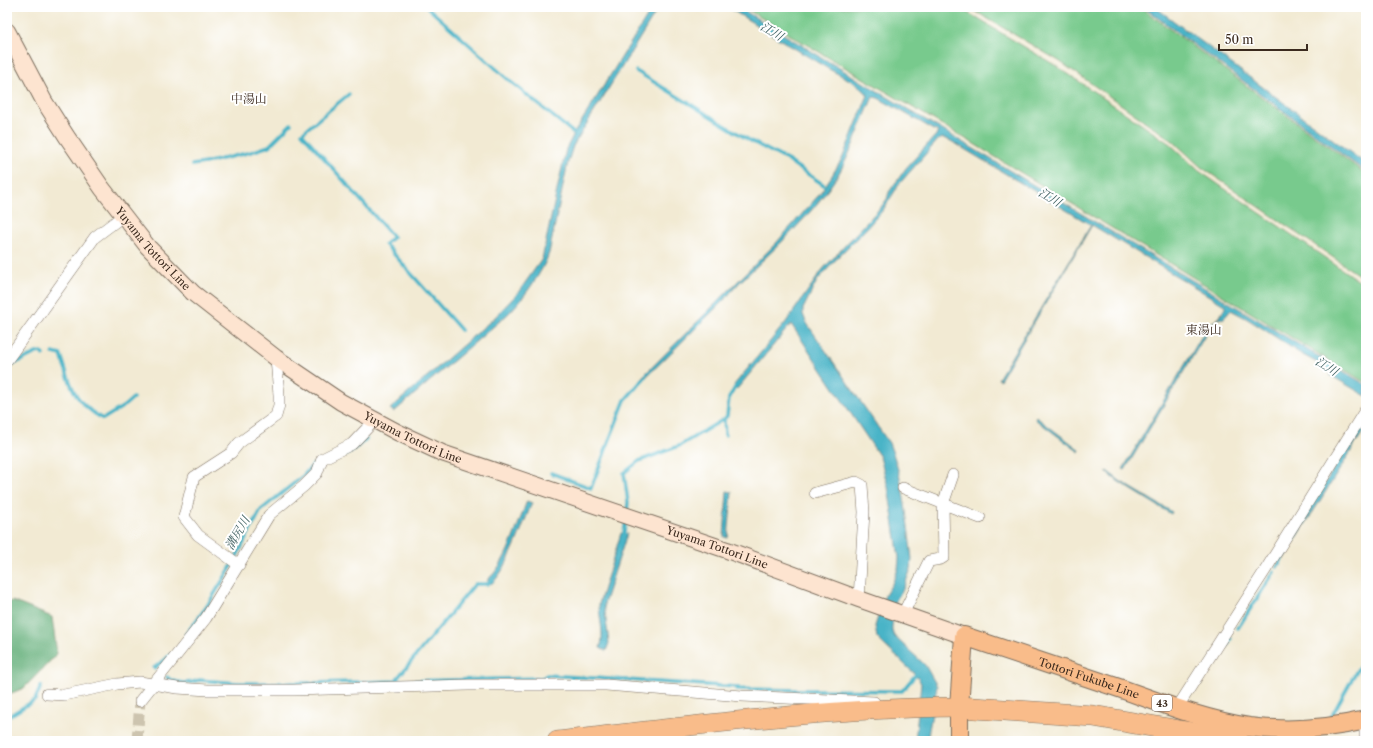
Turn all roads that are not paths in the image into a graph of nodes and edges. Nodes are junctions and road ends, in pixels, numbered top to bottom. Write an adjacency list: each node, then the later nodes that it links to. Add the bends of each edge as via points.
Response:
1 (7, 31): 2 (main road, Yuyama Tottori Line, via 44,101)
2 (122, 216): 3 (main road, Yuyama Tottori Line, via 193,293); 4 (street, via 95,237)
3 (276, 358): 6 (main road, Yuyama Tottori Line, via 341,402); 12 (street, via 279,406 276,416 240,442 231,453 194,478 184,518 198,536)
4 (7, 360)
5 (1366, 409): 20 (street)
6 (375, 420): 12 (street, via 352,444 322,459 317,473 269,515); 13 (main road, Yuyama Tottori Line, via 442,452 727,550)
7 (953, 475): 10 (street)
8 (903, 488): 10 (street)
9 (815, 493): 13 (street, via 856,482 862,485 864,512)
10 (943, 504): 11 (street); 14 (street, via 944,557 929,561)
11 (980, 518)
12 (239, 565): 16 (street, via 206,618)
13 (858, 599): 14 (main road, Yuyama Tottori Line)
14 (903, 614): 15 (main road, Yuyama Tottori Line)
15 (964, 636): 19 (main road); 20 (main road, Tottori Fukube Line / 43)
16 (154, 685): 17 (street, via 140,682 64,695); 18 (street); 21 (street, via 208,690 468,685 606,686 742,696 882,702)
17 (47, 694)
18 (140, 701)
19 (959, 708): 21 (highway); 24 (main road); 25 (highway, via 1093,716)
20 (1177, 708): 22 (main road, Tottori Fukube Line / 43, via 1230,723 1271,729)
21 (906, 709): 23 (highway, via 773,717)
22 (1365, 726)
23 (557, 741)
24 (959, 741)
25 (1238, 741)

